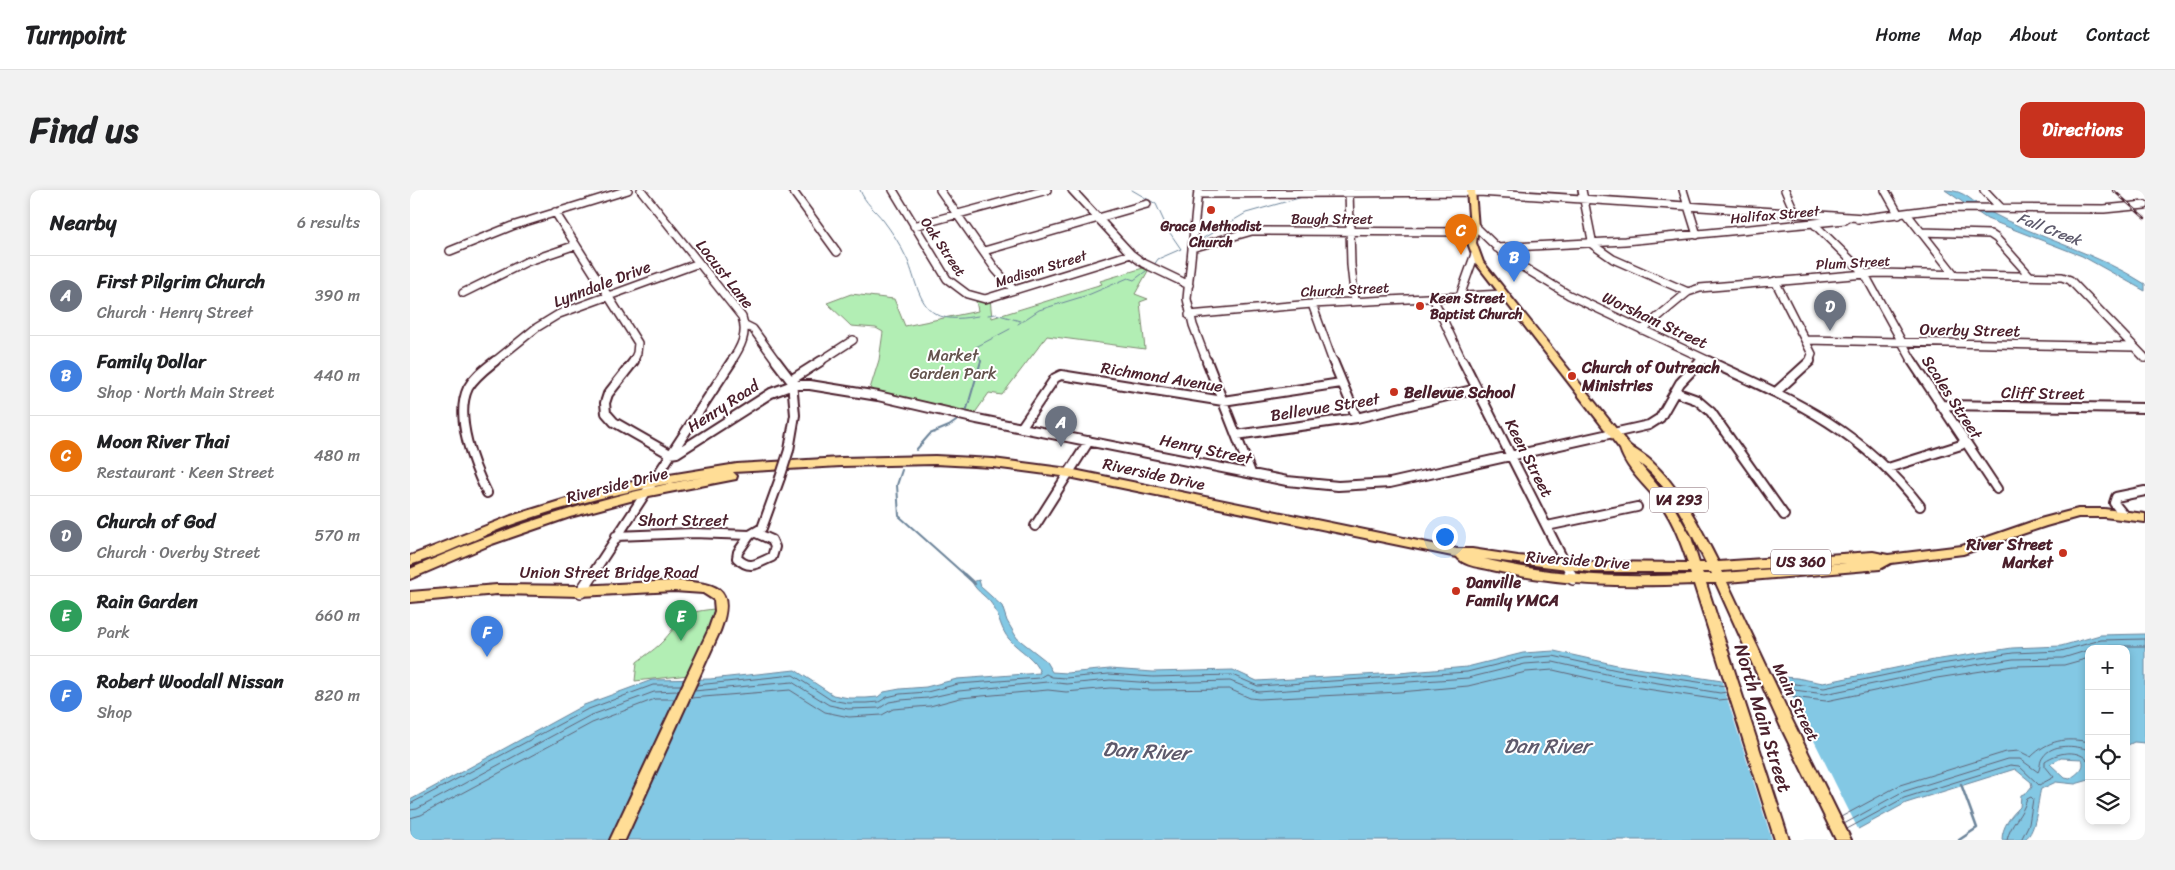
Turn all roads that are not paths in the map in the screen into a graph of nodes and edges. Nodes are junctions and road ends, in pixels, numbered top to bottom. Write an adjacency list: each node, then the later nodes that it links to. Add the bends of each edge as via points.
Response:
1 (628, 190): 22 (street)
2 (642, 190): 44 (street, Locust Lane)
3 (792, 190): 41 (street)
4 (893, 190): 30 (street, Oak Street)
5 (940, 190): 24 (street)
6 (1047, 190): 24 (street)
7 (1072, 190): 27 (street)
8 (1582, 190): 17 (street)
9 (1683, 190): 20 (street)
10 (1785, 190): 23 (street)
11 (1885, 190): 26 (street)
12 (1984, 190): 21 (street)
13 (1349, 191): 14 (street); 16 (street); 32 (street)
14 (1471, 191): 17 (street); 31 (main road, VA 293)
15 (1198, 192): 16 (street); 37 (street)
16 (1300, 192)
17 (1584, 199): 20 (street); 35 (street)
18 (1147, 204): 27 (street)
19 (2145, 205): 21 (street, Halifax Street, via 2104,209)
20 (1687, 206): 23 (street); 34 (street)
21 (2002, 208): 25 (street, Halifax Street, via 1937,208)
22 (555, 212): 36 (street); 39 (street)
23 (1795, 213): 28 (street)
24 (958, 214): 30 (street); 40 (street)
25 (1906, 214): 26 (street, Halifax Street); 33 (street)
26 (1899, 215): 28 (street, Halifax Street)
27 (1097, 218): 40 (street); 42 (street)
28 (1864, 218): 29 (street, Halifax Street)
29 (1814, 224): 34 (street, Halifax Street); 45 (street, Scales Street)
30 (914, 226): 50 (street, Oak Street, via 947,280)
31 (1474, 228): 32 (street, Baugh Street); 38 (street, Worsham Street); 43 (main road, VA 293, via 1472,243)
32 (1350, 231): 37 (street, Baugh Street, via 1252,231); 58 (street)
33 (1921, 232): 46 (street); 47 (street, via 1993,235)
34 (1697, 234): 35 (street, Halifax Street)
35 (1592, 243): 38 (street, Halifax Street); 52 (street, via 1613,259)
36 (576, 245): 53 (street, via 526,262); 55 (street)
37 (1192, 248): 49 (street)
38 (1497, 248): 62 (street, Worsham Street, via 1516,264 1564,292)
39 (450, 251)
40 (984, 251): 51 (street)
41 (837, 252)
42 (1131, 254): 49 (street); 51 (street, Madison Street)
43 (1475, 254): 54 (main road, VA 293); 56 (street)
44 (699, 263): 55 (street, Lynndale Drive); 61 (street, Locust Lane)
45 (1864, 273): 46 (street, Plum Street); 48 (street, Plum Street); 65 (street, Scales Street)
46 (1954, 274): 47 (street, Plum Street)
47 (2030, 276): 66 (street, Plum Street, via 2065,277)
48 (1774, 281): 52 (street, Plum Street); 64 (street)
49 (1189, 286): 60 (street)
50 (960, 290): 51 (street, Madison Street, via 982,299)
51 (1014, 290)
52 (1688, 292): 62 (street, Plum Street)
53 (463, 293)
54 (1503, 294): 56 (street, Church Street); 79 (main road, VA 293)
55 (607, 296): 84 (street, via 633,334 638,348 635,358 607,397 606,413 614,422); 93 (street, Lynndale Drive, via 566,310 541,325 490,364 468,389 463,404 464,425 477,473)
56 (1460, 296): 57 (street, Church Street)
57 (1433, 298): 58 (street, Church Street); 71 (street, Keen Street)
58 (1355, 302): 59 (street, Church Street)
59 (1312, 304): 60 (street, Church Street); 70 (street)
60 (1189, 315): 74 (street)
61 (746, 325): 69 (street); 84 (street, Locust Lane, via 743,340)
62 (1642, 330): 67 (street, Worsham Street)
63 (853, 340): 69 (street)
64 (1806, 340): 65 (street, Overby Street); 73 (street, via 1812,354 1810,361)
65 (1902, 343): 66 (street, Overby Street); 75 (street, Scales Street)
66 (2134, 347): 68 (street)
67 (1702, 358): 72 (street, Henry Street, via 1684,376); 73 (street, Worsham Street)
68 (2145, 358)
69 (792, 383): 78 (street, Henry Street, via 878,396); 84 (street, Henry Road, via 770,393 678,453); 102 (street, Short Street, bridge, via 795,415 789,450 762,528 753,534)
70 (1341, 383): 74 (street, Richmond Avenue); 77 (street)
71 (1476, 389): 77 (street, Bellevue Street); 85 (street, Keen Street)
72 (1675, 392): 79 (street, Henry Street, via 1656,421); 98 (street, via 1697,400 1711,412)
73 (1776, 392): 87 (street, Worsham Street, via 1848,434)
74 (1223, 402): 78 (street, Richmond Avenue, via 1065,375 1055,378); 80 (street)
75 (1940, 405): 76 (street, Cliff Street); 82 (street, Scales Street)
76 (2145, 408)
77 (1357, 418): 80 (street, Bellevue Street)
78 (1021, 428): 81 (street, Henry Street)
79 (1613, 434): 83 (main road, VA 293); 85 (street, Henry Street)
80 (1236, 435): 89 (street)
81 (1089, 441): 88 (street); 89 (street, Henry Street)
82 (1964, 441): 87 (street, via 1961,445); 91 (street, Scales Street)
83 (1625, 448): 106 (main road, VA 293, via 1660,477 1678,500); 107 (main road, VA 293, via 1628,457 1677,521)
84 (670, 454): 90 (street, Locust Lane)
85 (1511, 456): 89 (street, Henry Street, via 1363,487 1308,485); 101 (street, Keen Street)
86 (840, 462): 88 (main road, Riverside Drive, via 964,461); 90 (main road, Riverside Drive, via 737,468); 94 (main road, Riverside Drive, via 733,476)
87 (1888, 468): 95 (street, Worsham Street)
88 (1069, 473): 100 (street); 103 (main road, Riverside Drive)
89 (1251, 474)
90 (651, 482): 94 (street); 104 (main road, Riverside Drive, via 589,496 515,519)
91 (1997, 489)
92 (2145, 490): 97 (street, via 2116,497 2114,503)
93 (487, 493)
94 (644, 493): 102 (street); 108 (main road, Riverside Drive, via 514,530)
95 (1920, 506)
96 (1637, 507): 101 (street)
97 (2123, 514): 99 (main road, US 360); 106 (main road, US 360, via 2092,512 2062,516 1963,550 1888,559 1880,564)
98 (1784, 515)
99 (2145, 518)
100 (1035, 526)
101 (1547, 526): 105 (street, Keen Street)
102 (616, 536): 110 (street)
103 (1457, 553): 105 (main road, Riverside Drive); 109 (main road, Riverside Drive, via 1468,560 1516,572)
104 (410, 562)
105 (1566, 565): 107 (main road, Riverside Drive); 109 (street, Keen Street)
106 (1716, 572): 107 (main road, US 360); 114 (main road, Main Street / VA 293)
107 (1698, 573): 109 (main road, Riverside Drive, via 1606,581); 113 (main road, North Main Street / VA 293)
108 (410, 574)
109 (1573, 578)
110 (581, 592): 111 (main road, Union Street Bridge Road, via 510,589); 112 (main road, Union Street Bridge Road, via 701,587 716,593 721,600 722,609 714,631)
111 (410, 597)
112 (617, 840)
113 (1782, 840)
114 (1844, 840)

